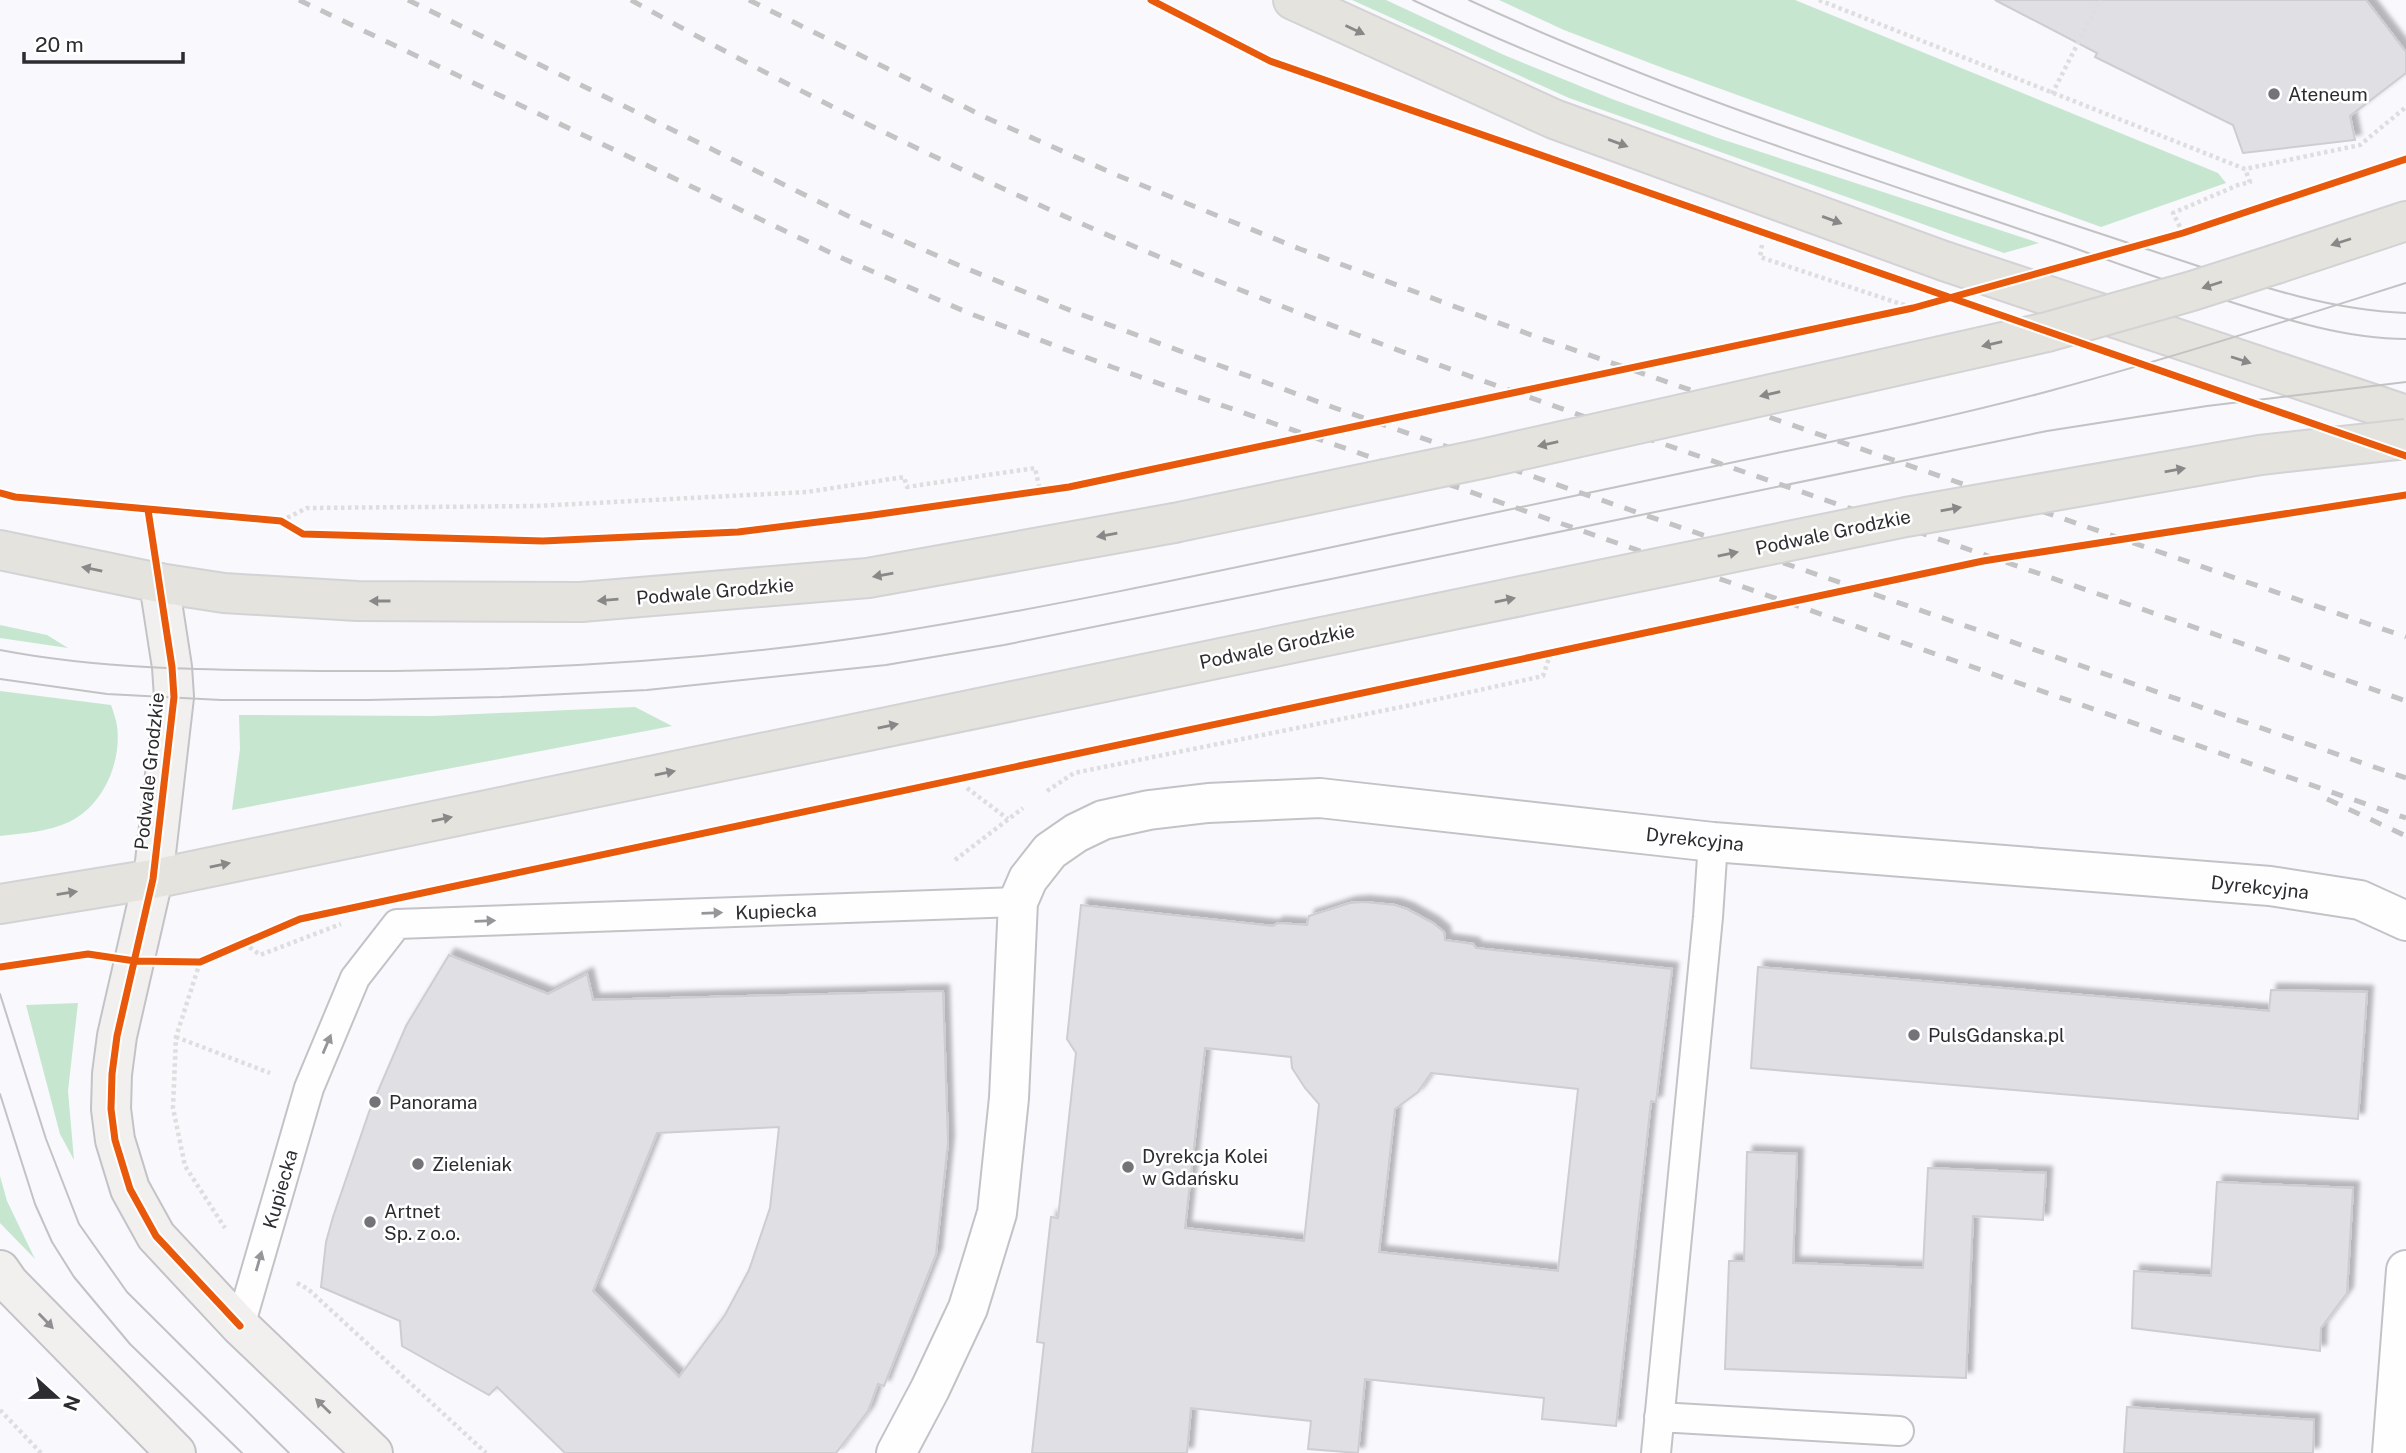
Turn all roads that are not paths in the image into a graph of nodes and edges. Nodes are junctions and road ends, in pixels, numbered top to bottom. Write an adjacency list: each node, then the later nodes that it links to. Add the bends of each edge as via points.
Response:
1 (1293, 0): 3 (main road, one-way to 3, via 1554,119 1944,261)
2 (2406, 221): 6 (main road, Podwale Grodzkie, one-way to 6, bridge, via 2192,291 2047,332 1486,458 1174,523 868,578 581,602 357,601 224,593)
3 (2406, 415)
4 (2406, 439): 8 (main road, Podwale Grodzkie, one-way to 4, bridge, via 1906,517 2260,454)
5 (0, 550): 6 (main road, Podwale Grodzkie, one-way to 5)
6 (159, 583): 8 (main road, Podwale Grodzkie, via 174,697)
7 (1713, 842): 9 (street, Dyrekcyjna, via 1320,799 1208,803 1103,820 1076,833 1050,851 1028,879); 11 (street, Dyrekcyjna, via 2270,886 2360,900); 15 (lane)
8 (153, 879): 10 (main road, Podwale Grodzkie, one-way to 8); 14 (main road, via 117,1036 111,1109 116,1140 130,1189 156,1236)
9 (1018, 902): 14 (lane, Kupiecka, one-way to 9, via 309,1088 355,978 397,924); 19 (street, via 1009,1098 997,1213 968,1308)
10 (0, 904)
11 (2406, 921)
12 (0, 1270): 17 (main road, one-way to 17)
13 (2406, 1270): 21 (street)
14 (240, 1326): 18 (main road, one-way to 14)
15 (1660, 1417): 16 (lane); 20 (lane)
16 (1899, 1431)
17 (176, 1453)
18 (373, 1453)
19 (896, 1453)
20 (1656, 1453)
21 (2392, 1453)

